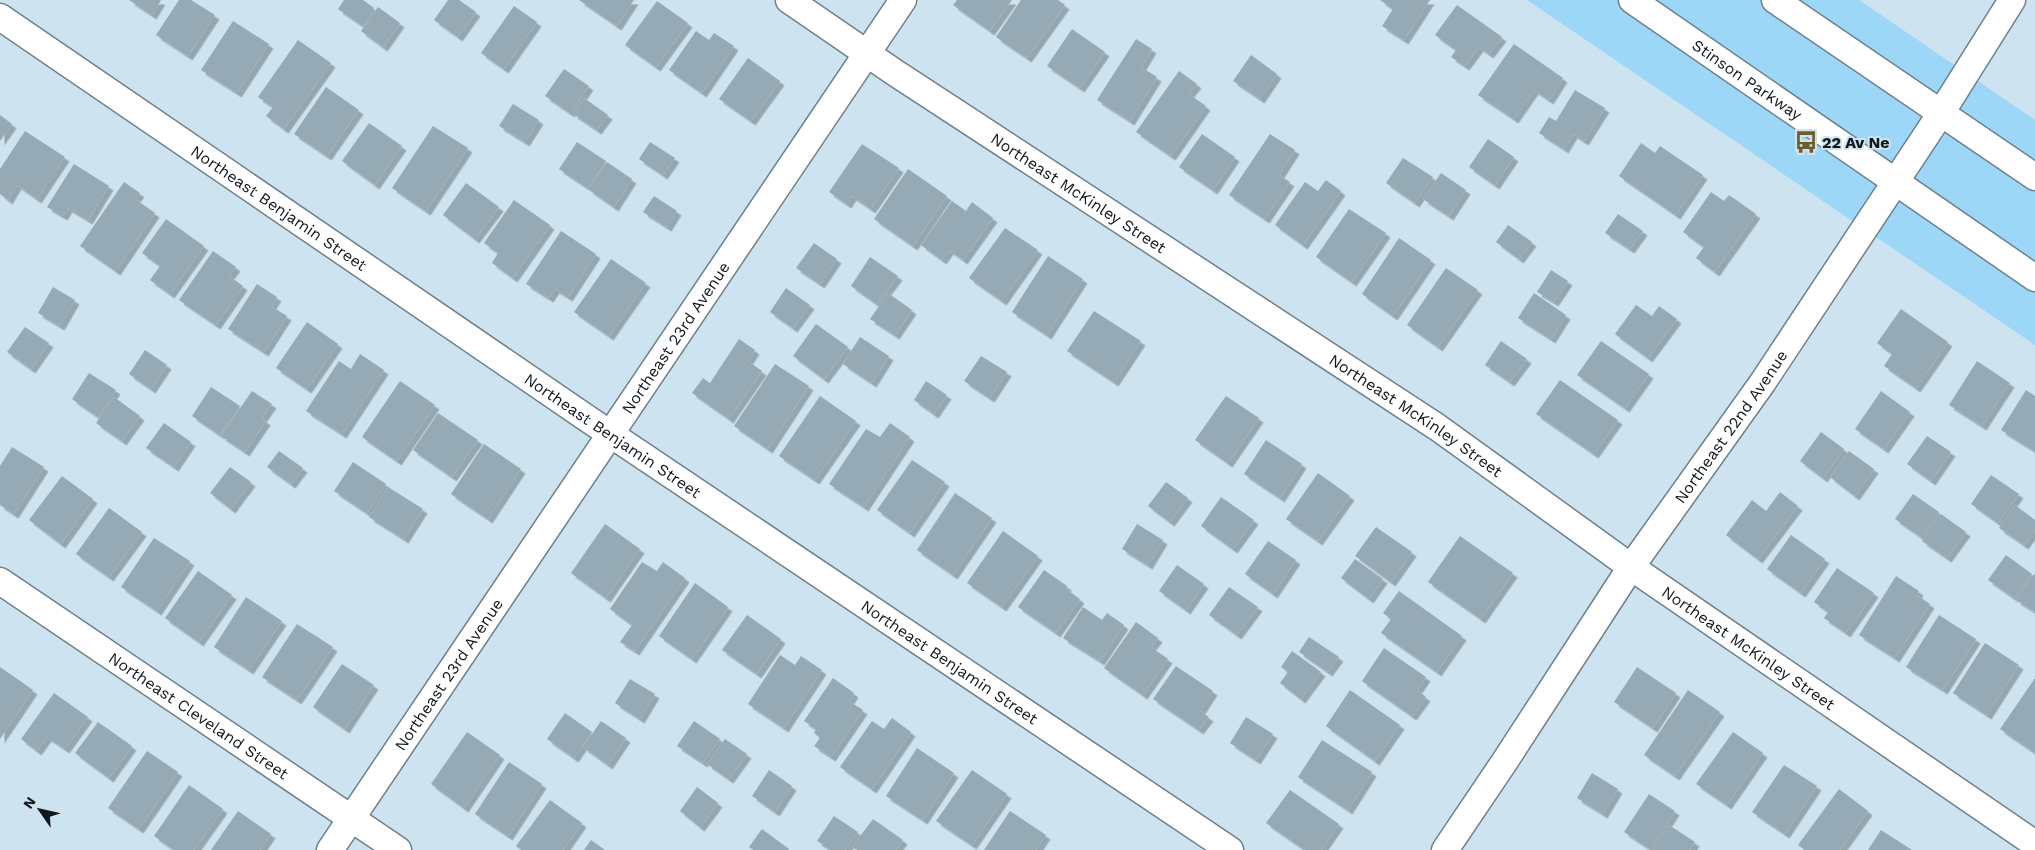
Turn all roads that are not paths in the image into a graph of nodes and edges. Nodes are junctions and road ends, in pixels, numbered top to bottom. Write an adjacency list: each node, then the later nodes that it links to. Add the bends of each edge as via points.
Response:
1 (789, 0): 7 (street, Northeast McKinley Street)
2 (903, 0): 7 (street, Northeast 23rd Avenue)
3 (1632, 0): 10 (street, Stinson Parkway)
4 (1776, 0): 8 (street)
5 (2012, 0): 8 (street, Northeast 22nd Avenue)
6 (0, 17): 12 (street, Northeast Benjamin Street)
7 (867, 54): 12 (street, Northeast 23rd Avenue); 13 (street, Northeast McKinley Street, via 1437,427)
8 (1941, 113): 9 (street); 10 (street, Northeast 22nd Avenue)
9 (2035, 177)
10 (1896, 182): 11 (street, Stinson Parkway); 13 (street, Northeast 22nd Avenue, via 1763,382)
11 (2035, 278)
12 (610, 433): 15 (street, Northeast 23rd Avenue); 19 (street, Northeast Benjamin Street)
13 (1632, 567): 16 (street, Northeast McKinley Street); 20 (street, Northeast 22nd Avenue)
14 (0, 581): 15 (street, Northeast Cleveland Street)
15 (350, 818): 17 (street, Northeast 23rd Avenue); 18 (street, Northeast Cleveland Street)
16 (2035, 844)
17 (330, 850)
18 (398, 850)
19 (1230, 850)
20 (1444, 850)

